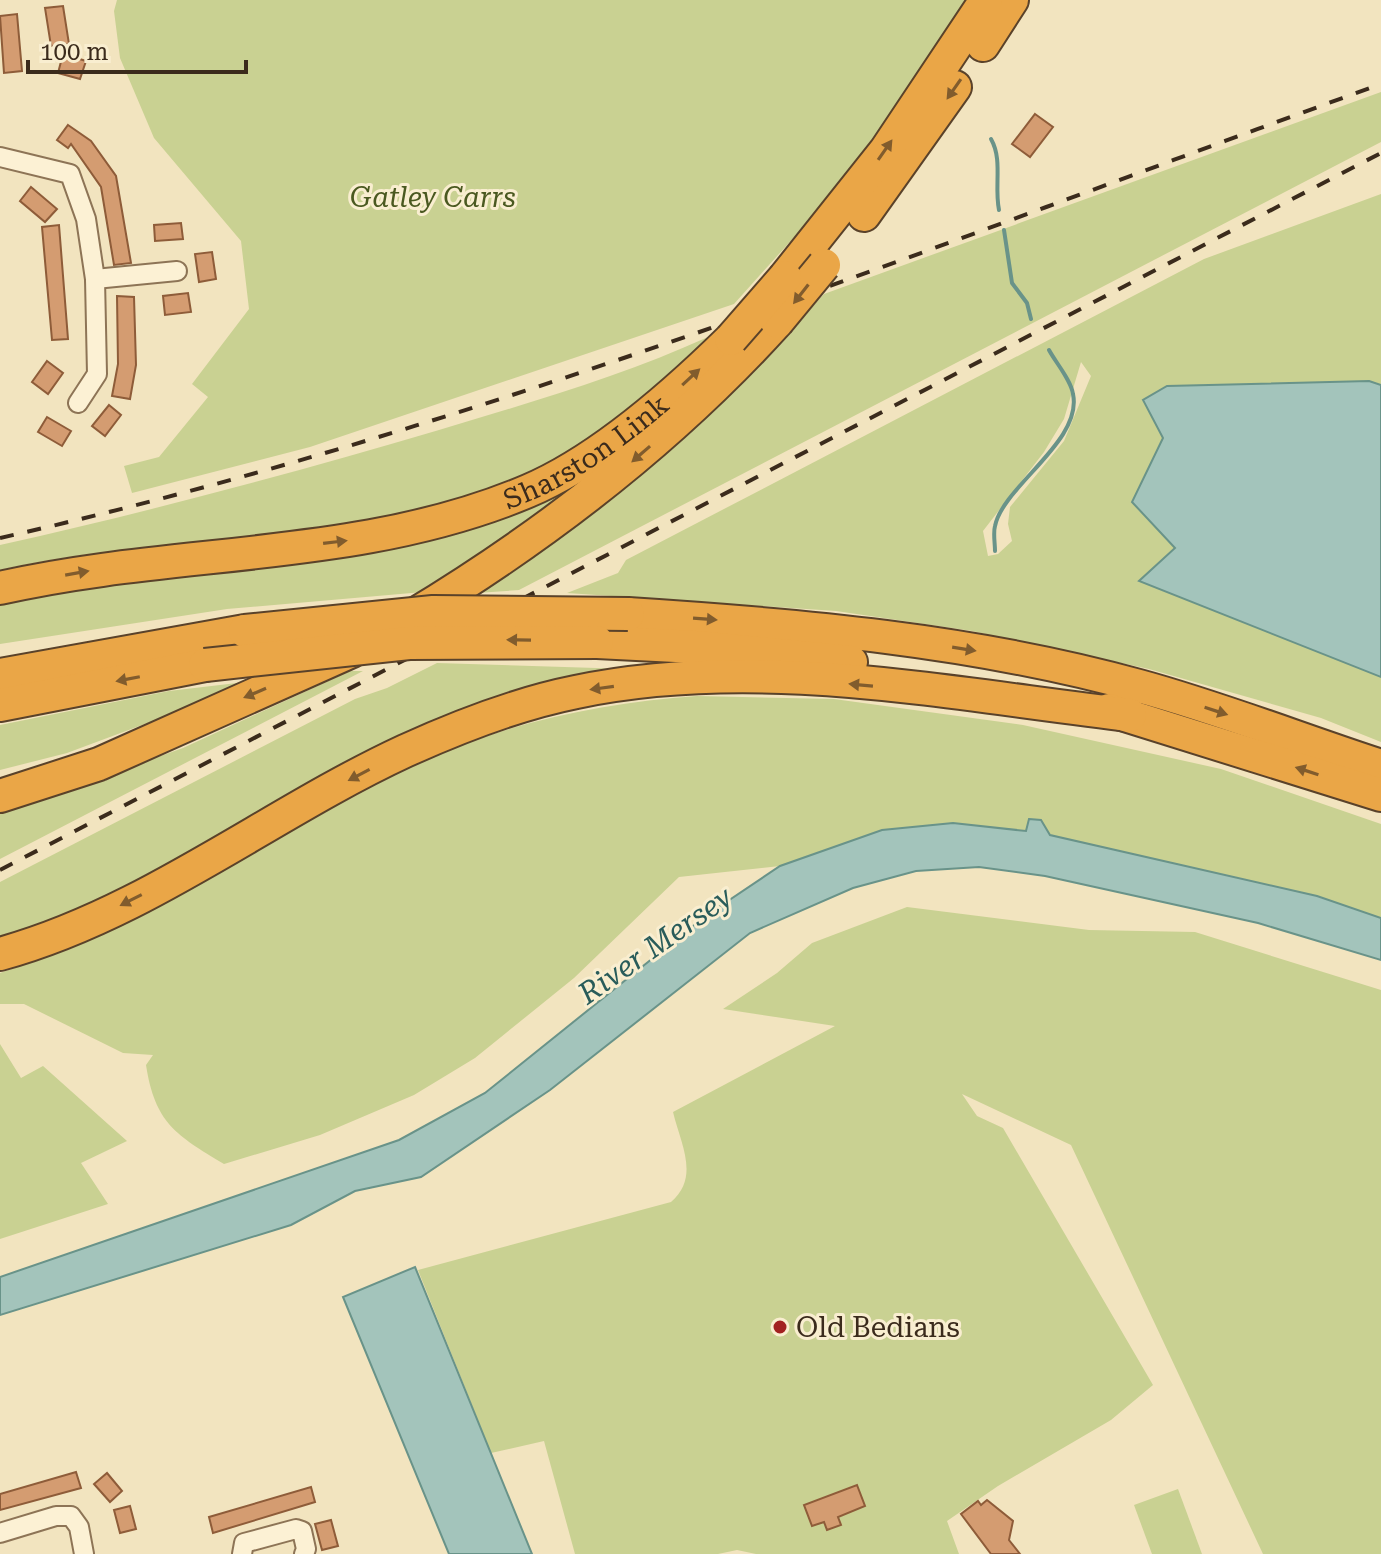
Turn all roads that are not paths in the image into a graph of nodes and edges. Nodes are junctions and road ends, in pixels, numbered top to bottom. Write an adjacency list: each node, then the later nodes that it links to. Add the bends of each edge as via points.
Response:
1 (986, 0): 7 (highway, Sharston Link, one-way to 1, bridge, via 105,568 405,531 531,490 611,440 684,385 731,339 886,150)
2 (1012, 0): 13 (highway, Sharston Link, one-way to 13, bridge, via 898,172 824,265 777,322 656,441 509,555 339,659)
3 (0, 157): 5 (street, via 70,174 86,219)
4 (177, 271): 5 (street)
5 (95, 279): 6 (street, via 97,374)
6 (78, 403)
7 (0, 588)
8 (245, 631): 9 (highway, via 159,632); 10 (highway); 14 (highway, one-way to 14, bridge, via 433,612 628,614 800,626 971,650 1139,686)
9 (0, 656)
10 (0, 675)
11 (0, 705): 12 (highway, one-way to 11, bridge, via 875,664 597,642 409,643 205,665)
12 (1130, 715): 16 (highway, one-way to 12); 18 (highway, one-way to 18, via 807,680 712,677 579,691 504,710 403,752 124,904)
13 (191, 721): 15 (highway); 17 (highway, via 99,764)
14 (1381, 766)
15 (0, 779)
16 (1381, 795)
17 (0, 796)
18 (0, 954)
19 (0, 1533): 20 (street, via 71,1516 79,1527)
20 (84, 1554)
21 (242, 1554): 22 (street, via 244,1543 296,1529 302,1531)
22 (304, 1554)

